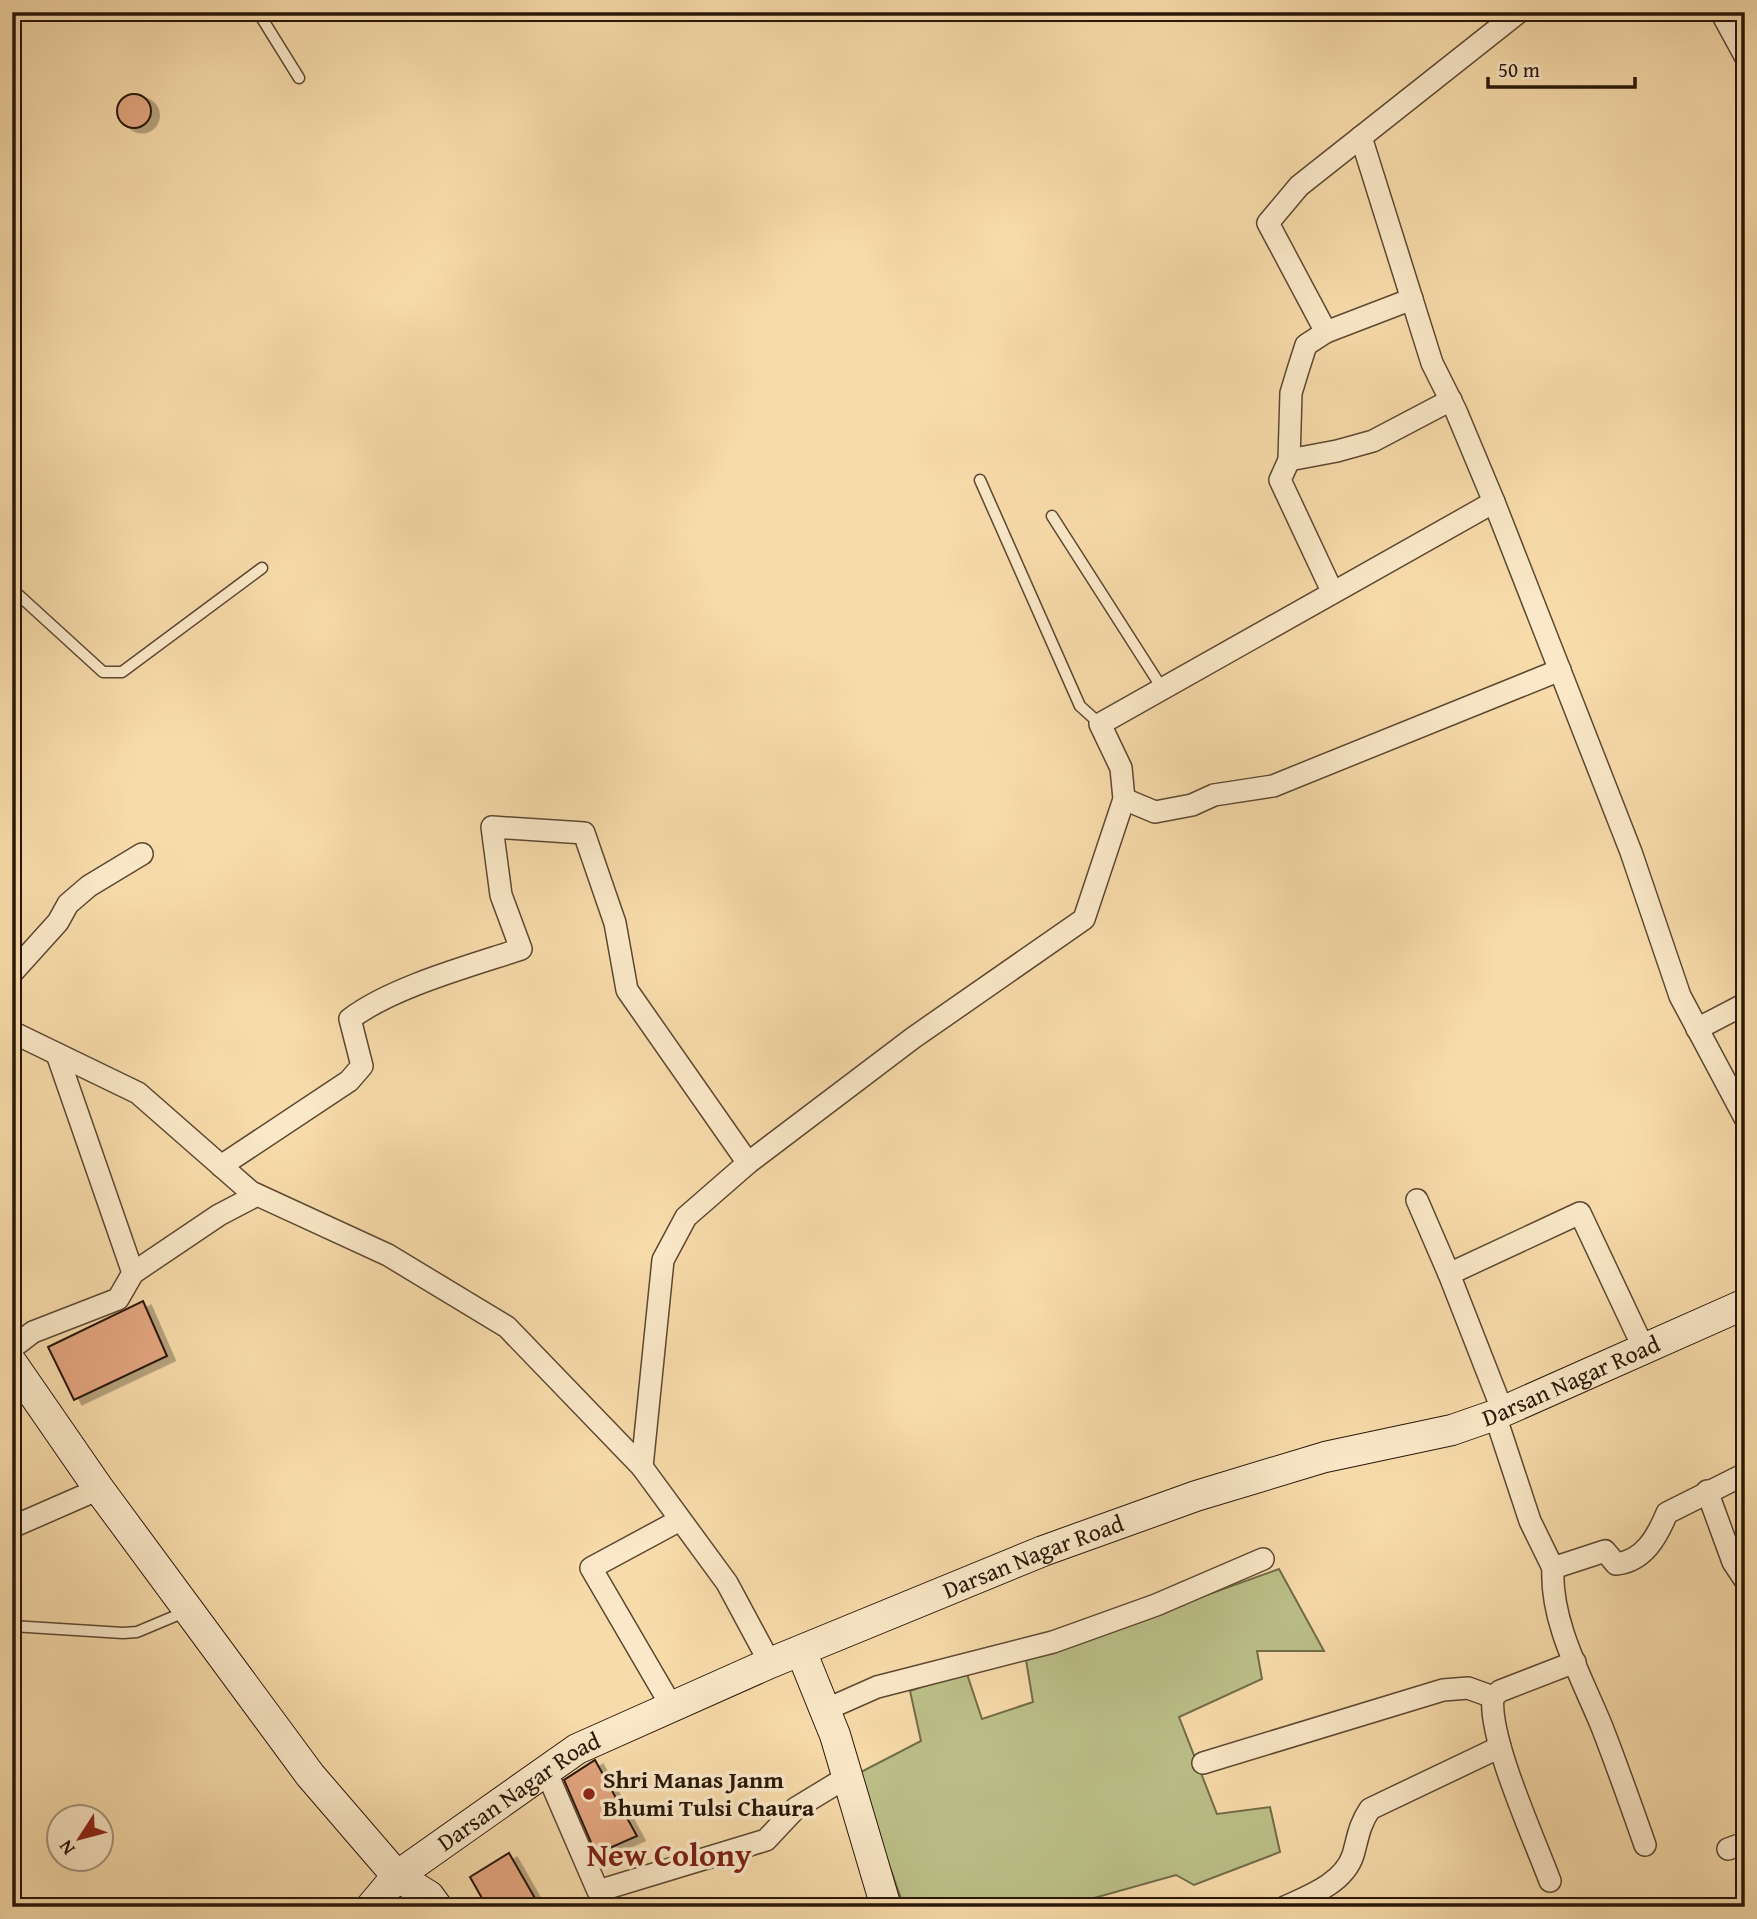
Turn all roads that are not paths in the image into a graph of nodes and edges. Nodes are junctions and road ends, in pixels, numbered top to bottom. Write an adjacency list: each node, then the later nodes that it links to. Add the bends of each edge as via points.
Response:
1 (258, 12): 5 (lane)
2 (1519, 12): 6 (street)
3 (1721, 12): 4 (street)
4 (1745, 56)
5 (299, 78)
6 (1362, 137): 7 (street); 8 (street, via 1299,186 1268,223)
7 (1412, 299): 8 (street); 9 (street, via 1432,363)
8 (1326, 332): 10 (street, via 1306,345 1291,393)
9 (1451, 400): 10 (street, via 1373,441); 12 (street)
10 (1289, 460): 16 (street, via 1280,480)
11 (980, 480): 19 (lane, via 1080,706)
12 (1494, 502): 16 (street); 17 (street)
13 (1052, 516): 18 (lane)
14 (262, 568): 15 (lane, via 122,672 113,673 103,672 86,658)
15 (12, 589)
16 (1332, 591): 18 (street)
17 (1560, 670): 20 (street, via 1273,786 1214,795 1192,805 1155,812); 24 (street, via 1631,852 1680,996)
18 (1162, 688): 19 (street)
19 (1100, 724): 20 (street, via 1121,768)
20 (1124, 799): 28 (street, via 1084,919 913,1038)
21 (142, 854): 22 (street, via 68,904 58,922)
22 (12, 973)
23 (1745, 1004): 24 (street)
24 (1698, 1028): 27 (street)
25 (12, 1032): 26 (street)
26 (57, 1054): 29 (street, via 138,1093); 32 (street)
27 (1745, 1118)
28 (748, 1163): 29 (street, via 627,990 615,923 584,833 492,827 501,895 521,949 435,978 361,1011 350,1019 362,1066 349,1081); 39 (street, via 686,1217 663,1260)
29 (222, 1166): 30 (street)
30 (257, 1195): 32 (street); 39 (street, via 388,1255 507,1327)
31 (1417, 1200): 33 (street)
32 (133, 1273): 35 (street, via 118,1299 33,1332)
33 (1448, 1274): 36 (street, via 1580,1213); 38 (street)
34 (1745, 1304): 36 (street, Darsan Nagar Road)
35 (12, 1348)
36 (1644, 1349): 38 (street, Darsan Nagar Road)
37 (12, 1363): 41 (street)
38 (1499, 1414): 46 (street, via 1530,1521); 50 (street, Darsan Nagar Road, via 1452,1430 1325,1457 1196,1496 1043,1551)
39 (642, 1467): 43 (street)
40 (1745, 1474): 42 (street)
41 (99, 1489): 44 (street); 48 (street)
42 (1707, 1491): 46 (street, via 1667,1513 1656,1538 1630,1562 1616,1564 1605,1551); 47 (street, via 1733,1562)
43 (680, 1520): 52 (street, via 727,1583); 54 (street, via 591,1568)
44 (12, 1527)
45 (1263, 1559): 55 (street, via 1156,1605 1052,1642 877,1687)
46 (1553, 1568): 51 (street, via 1552,1591)
47 (1745, 1580)
48 (188, 1611): 49 (lane, via 137,1632); 61 (street, via 310,1775)
49 (12, 1626)
50 (801, 1651): 52 (street, Darsan Nagar Road); 55 (street)
51 (1575, 1662): 53 (street); 60 (street)
52 (770, 1663): 54 (street, Darsan Nagar Road)
53 (1493, 1697): 56 (street, via 1492,1717); 57 (street, via 1468,1688 1443,1690)
54 (672, 1707): 58 (street, Darsan Nagar Road, via 577,1749)
55 (825, 1710): 59 (street)
56 (1500, 1747): 62 (street); 66 (street, via 1370,1809 1360,1824 1352,1858 1337,1879)
57 (1203, 1763)
58 (546, 1771): 59 (street, via 598,1891 766,1840 796,1808); 61 (street, Darsan Nagar Road)
59 (847, 1777): 65 (street)
60 (1644, 1844)
61 (397, 1876): 63 (street, Darsan Nagar Road); 64 (street, via 429,1896)
62 (1549, 1881)
63 (370, 1907)
64 (437, 1907)
65 (886, 1907)
66 (1285, 1907)

